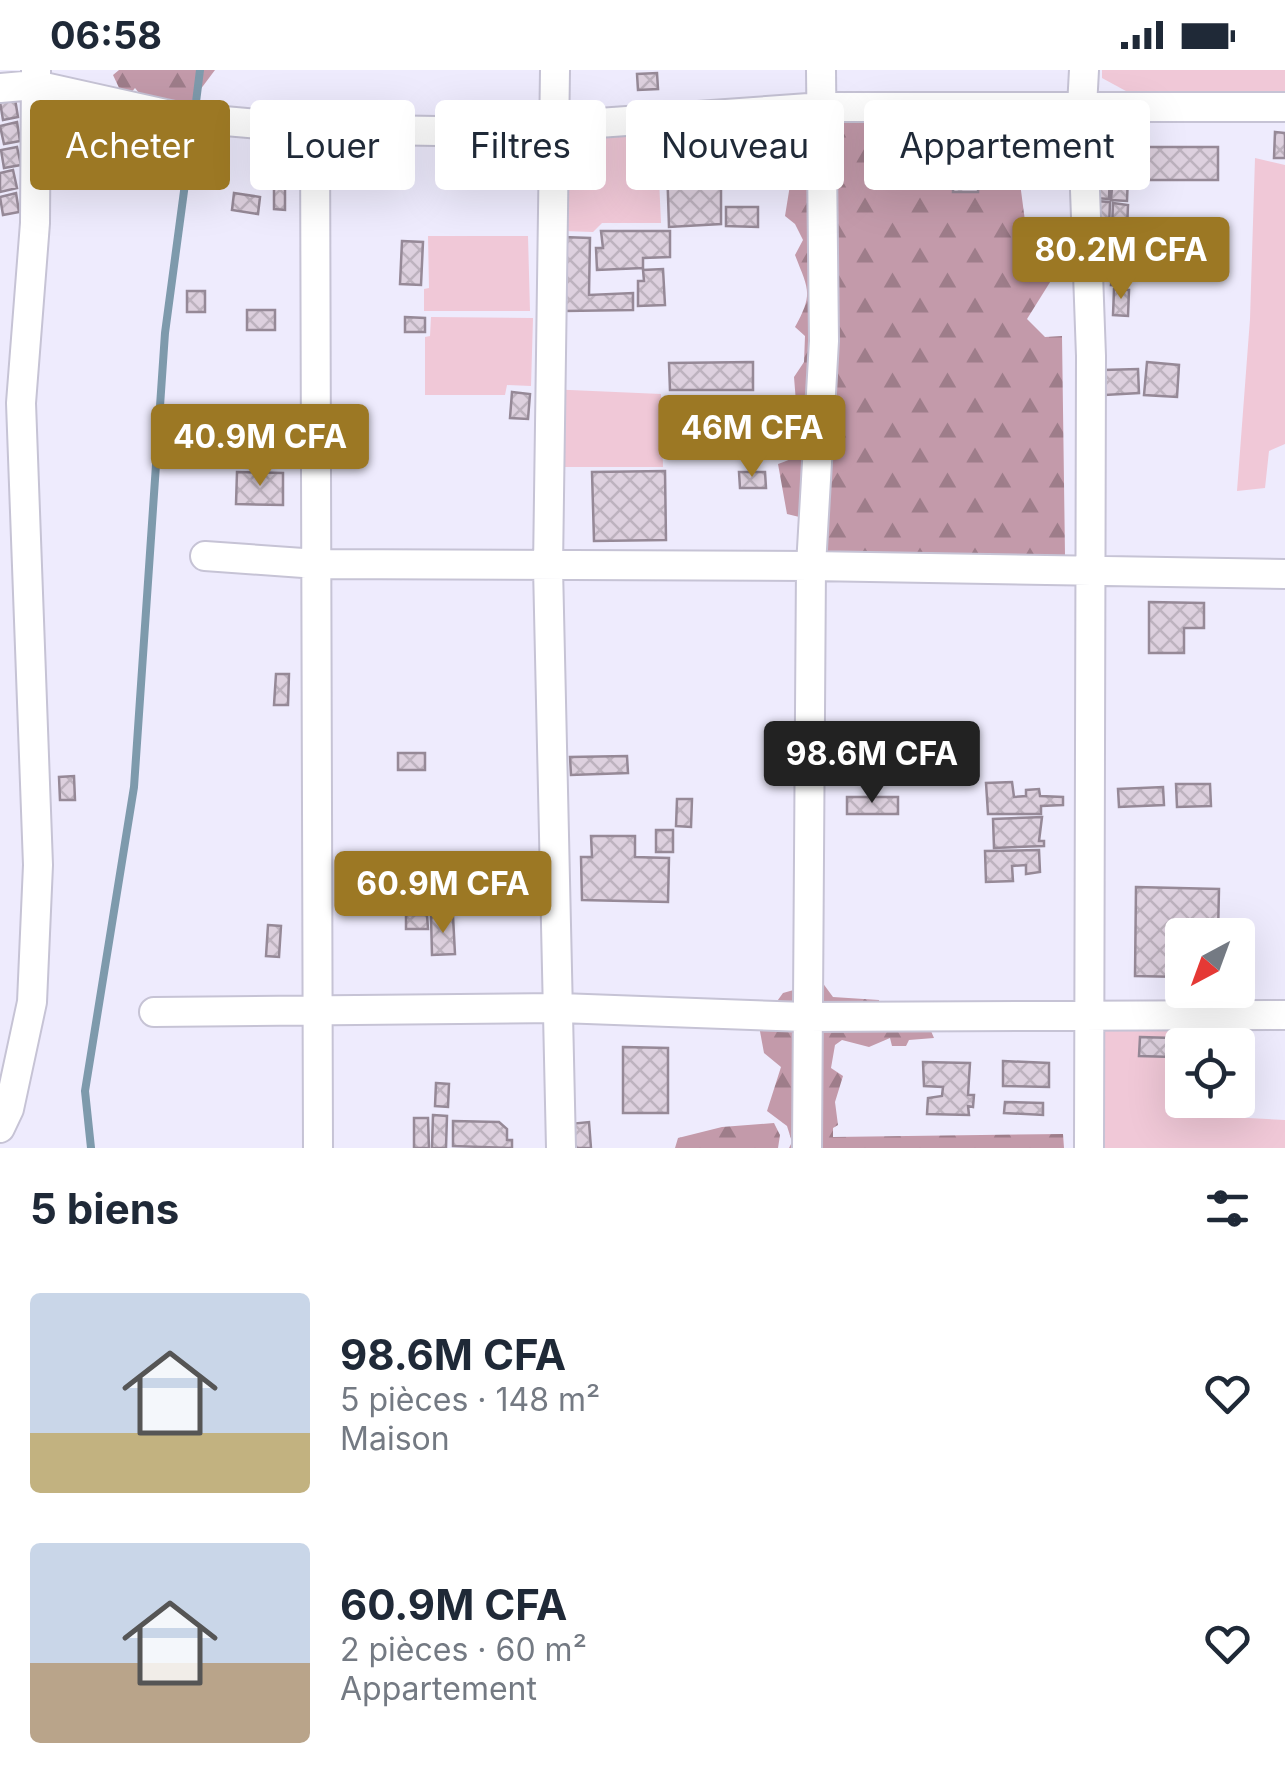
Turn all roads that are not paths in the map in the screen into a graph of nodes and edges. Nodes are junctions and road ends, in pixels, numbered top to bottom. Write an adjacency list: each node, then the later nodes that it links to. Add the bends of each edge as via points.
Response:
1 (555, 70): 6 (street)
2 (822, 70): 7 (street)
3 (1084, 70): 8 (street)
4 (35, 78): 5 (street); 11 (street, via 178,117); 16 (street, via 35,223)
5 (0, 88)
6 (556, 100)
7 (823, 100)
8 (1082, 100)
9 (1150, 107): 10 (street)
10 (1285, 107)
11 (250, 123)
12 (315, 190): 18 (street)
13 (555, 190): 20 (street)
14 (823, 190): 19 (street, via 824,342)
15 (1085, 190): 21 (street)
16 (12, 350): 23 (street, via 20,402)
17 (206, 556): 18 (street)
18 (318, 564): 20 (street); 25 (street)
19 (811, 566): 20 (street); 21 (street); 29 (street)
20 (548, 567): 24 (street)
21 (1089, 570): 22 (street); 27 (street)
22 (1285, 574)
23 (14, 578): 30 (street, via 38,866 32,1002)
24 (560, 1008): 25 (street); 29 (street); 33 (street)
25 (318, 1010): 26 (street); 32 (street)
26 (154, 1012)
27 (1090, 1013): 28 (street); 29 (street); 35 (street)
28 (1285, 1015)
29 (806, 1017): 34 (street)
30 (9, 1071): 31 (street, via 9,1109)
31 (0, 1128)
32 (318, 1148)
33 (561, 1148)
34 (807, 1148)
35 (1089, 1148)

